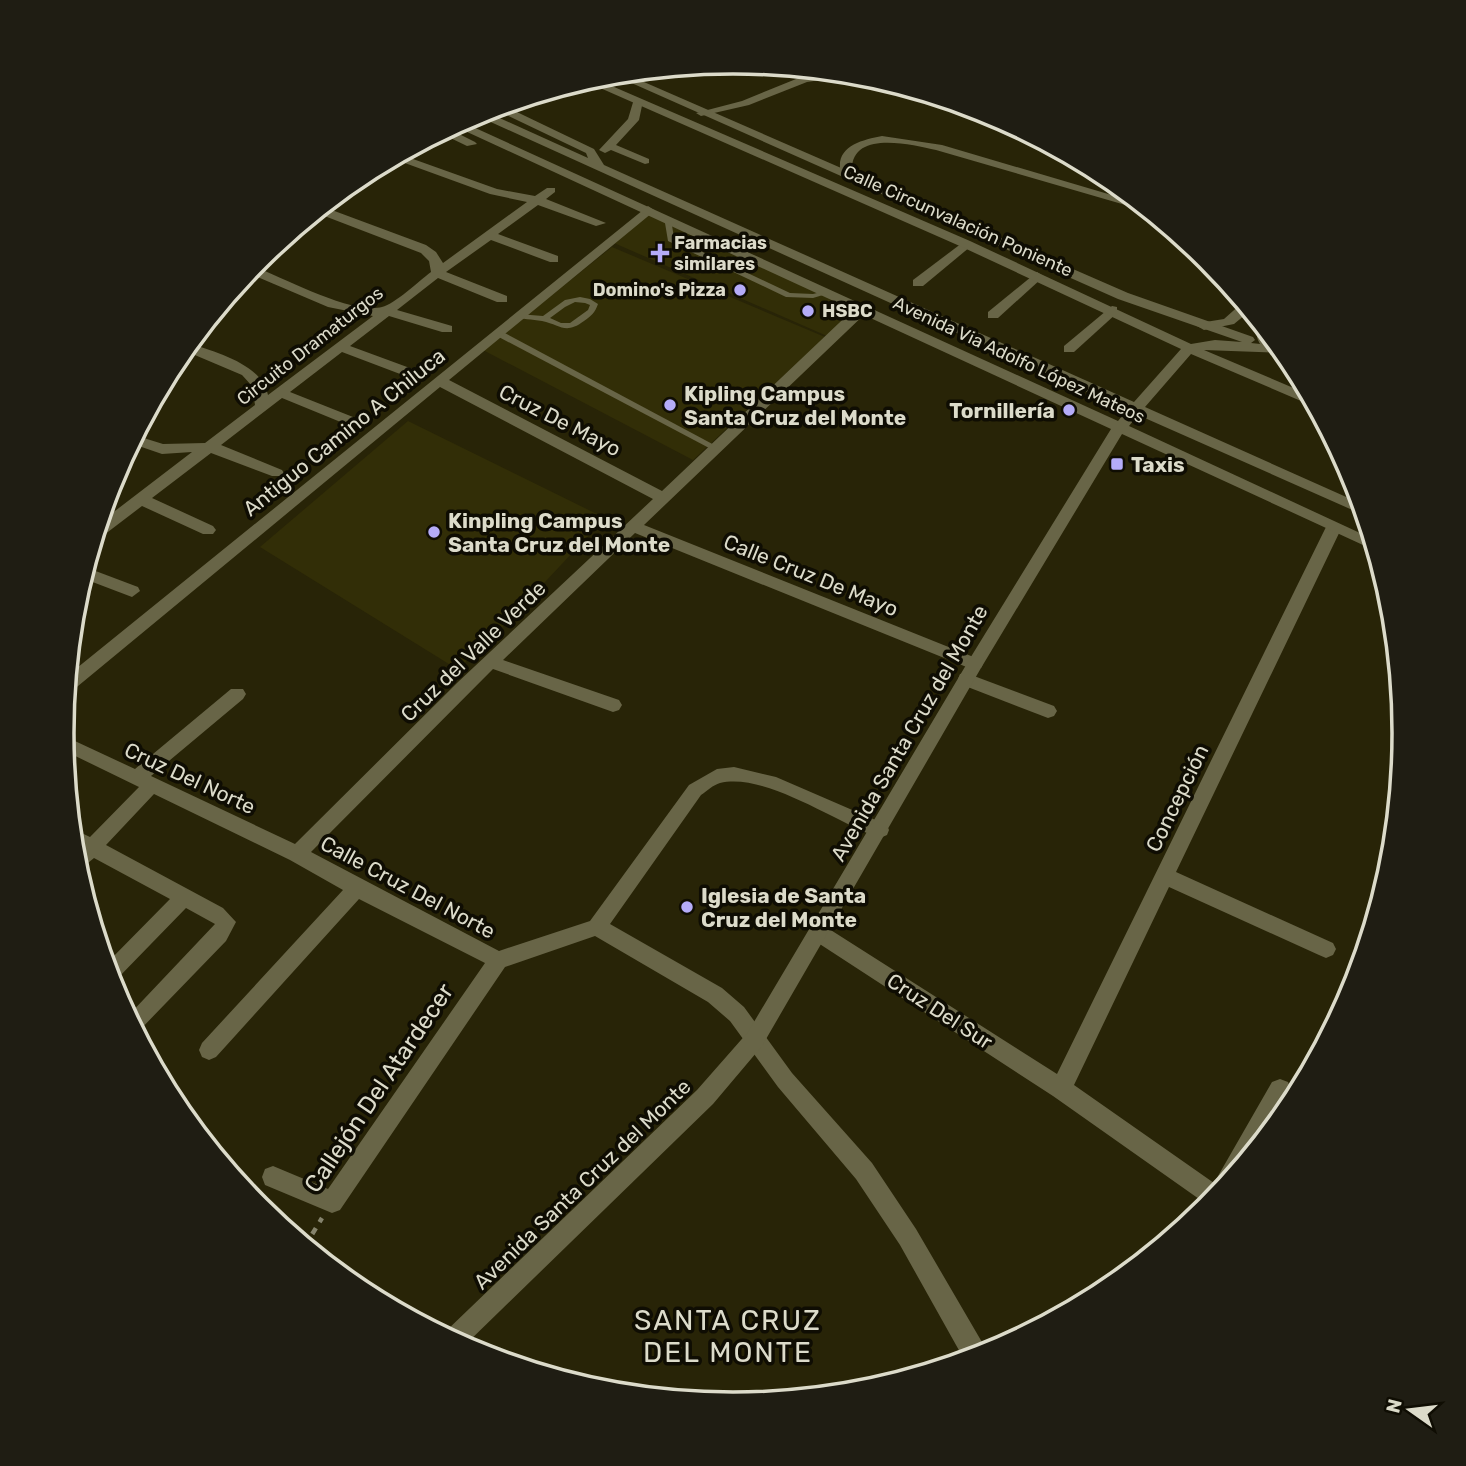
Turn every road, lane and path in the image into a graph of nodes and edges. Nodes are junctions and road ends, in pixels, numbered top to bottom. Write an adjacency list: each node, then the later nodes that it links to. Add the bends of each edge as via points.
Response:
1 (811, 78): 6 (street, via 746,103)
2 (639, 80): 6 (street, Calle Circunvalación Poniente)
3 (603, 86): 4 (street, Calle Circunvalación Poniente)
4 (638, 101): 12 (street, via 633,120 608,148); 23 (street, Calle Circunvalación Poniente)
5 (510, 113): 13 (street, via 590,151)
6 (701, 113): 14 (street, Calle Circunvalación Poniente)
7 (493, 119): 13 (street, Avenida Via Adolfo López Mateos)
8 (469, 129): 10 (street, Avenida Via Adolfo López Mateos)
9 (455, 136): 10 (street, via 476,146)
10 (527, 157): 18 (street, Avenida Via Adolfo López Mateos)
11 (406, 160): 16 (street, via 494,192)
12 (645, 161)
13 (600, 169): 51 (street, Avenida Via Adolfo López Mateos)
14 (846, 174): 17 (street, via 844,161 851,150 865,142 888,139); 38 (street, Calle Circunvalación Poniente, via 1124,296)
15 (551, 190): 16 (street, Circuito Dramaturgos)
16 (536, 200): 21 (street); 22 (street, Circuito Dramaturgos)
17 (1124, 203)
18 (648, 210): 20 (street, Avenida Via Adolfo López Mateos); 36 (street, Antiguo Camino A Chiluca)
19 (328, 213): 25 (street, via 422,248 438,262)
20 (667, 219): 29 (street, Avenida Via Adolfo López Mateos); 29 (lane, via 671,239 679,244 789,295)
21 (600, 223)
22 (489, 236): 24 (street); 25 (street, Circuito Dramaturgos)
23 (966, 244): 27 (street, Calle Circunvalación Poniente); 28 (street)
24 (554, 259)
25 (437, 272): 30 (street); 33 (street, Circuito Dramaturgos)
26 (260, 274): 33 (street, via 333,304)
27 (1037, 276): 32 (street, Calle Circunvalación Poniente); 35 (street)
28 (918, 283)
29 (829, 292): 31 (street, Avenida Via Adolfo López Mateos)
30 (502, 299)
31 (863, 308): 54 (street, Avenida Via Adolfo López Mateos); 57 (street, Cruz del Valle Verde)
32 (1112, 310): 43 (street, Calle Circunvalación Poniente); 44 (street)
33 (386, 312): 39 (street); 41 (street, Circuito Dramaturgos)
34 (1242, 314): 38 (street, via 1227,324)
35 (993, 315)
36 (518, 316): 37 (lane); 40 (street, Antiguo Camino A Chiluca)
37 (545, 319): 37 (lane, via 573,299 594,304 592,311 572,326)
38 (1204, 326): 42 (street, Calle Circunvalación Poniente)
39 (447, 329)
40 (498, 333): 48 (street, Antiguo Camino A Chiluca); 57 (lane)
41 (341, 346): 47 (street); 49 (street, Circuito Dramaturgos)
42 (1266, 346)
43 (1189, 348): 45 (street, via 1215,344); 50 (street, Calle Circunvalación Poniente); 51 (street, Avenida Santa Cruz del Monte)
44 (1069, 349)
45 (1268, 349)
46 (197, 350): 52 (street, via 247,372 259,385)
47 (413, 374)
48 (439, 381): 59 (street, Cruz De Mayo); 71 (street, Antiguo Camino A Chiluca)
49 (281, 393): 52 (street, Circuito Dramaturgos); 53 (street)
50 (1299, 395)
51 (1135, 407): 54 (street, Avenida Santa Cruz del Monte); 61 (street, Avenida Via Adolfo López Mateos)
52 (263, 408): 56 (street, Circuito Dramaturgos)
53 (348, 421)
54 (1119, 428): 64 (street, Avenida Via Adolfo López Mateos); 70 (street, Avenida Santa Cruz del Monte)
55 (141, 442): 56 (street, via 162,449)
56 (211, 447): 58 (street); 60 (street, Circuito Dramaturgos)
57 (714, 447): 59 (street, Cruz del Valle Verde)
58 (277, 473)
59 (662, 497): 63 (street, Cruz del Valle Verde)
60 (141, 499): 62 (street, Circuito Dramaturgos); 65 (street)
61 (1352, 506)
62 (107, 525)
63 (632, 526): 69 (street, Cruz del Valle Verde); 70 (street, Calle Cruz De Mayo)
64 (1334, 527): 66 (street, Avenida Via Adolfo López Mateos); 82 (street, Concepción)
65 (208, 530)
66 (1364, 541)
67 (93, 576): 68 (street)
68 (132, 591)
69 (491, 662): 73 (street); 80 (street, Cruz del Valle Verde)
70 (971, 672): 74 (street, Calle Cruz De Mayo); 77 (street, Avenida Santa Cruz del Monte)
71 (76, 678)
72 (237, 694): 76 (street)
73 (613, 705)
74 (1048, 711)
75 (74, 749): 76 (street, Cruz Del Norte)
76 (144, 782): 79 (street); 80 (street, Cruz Del Norte)
77 (880, 830): 85 (street, via 768,780 743,773 715,776 695,790); 86 (street, Avenida Santa Cruz del Monte)
78 (83, 842): 79 (street)
79 (93, 847): 81 (street); 84 (street)
80 (298, 854): 83 (street, Calle Cruz Del Norte)
81 (85, 856)
82 (1164, 876): 87 (street); 93 (street, Concepción)
83 (357, 888): 88 (street, Calle Cruz Del Norte); 92 (street)
84 (184, 897): 89 (street); 90 (street, via 226,922)
85 (597, 927): 88 (street); 91 (street, via 715,995)
86 (818, 933): 91 (street, Avenida Santa Cruz del Monte); 93 (street, Cruz Del Sur)
87 (1326, 949)
88 (498, 960): 98 (street, Callejón Del Atardecer)
89 (117, 966)
90 (139, 1019)
91 (755, 1039): 100 (street, Avenida Santa Cruz del Monte, via 705,1097); 101 (street, via 864,1171 908,1237)
92 (209, 1050)
93 (1061, 1089): 97 (street, Cruz Del Sur)
94 (1280, 1089): 95 (street)
95 (1250, 1142)
96 (273, 1177): 98 (street)
97 (1206, 1191)
98 (332, 1202): 99 (path, Callejón Del Atardecer)
99 (310, 1238)
100 (461, 1333)
101 (970, 1348)

